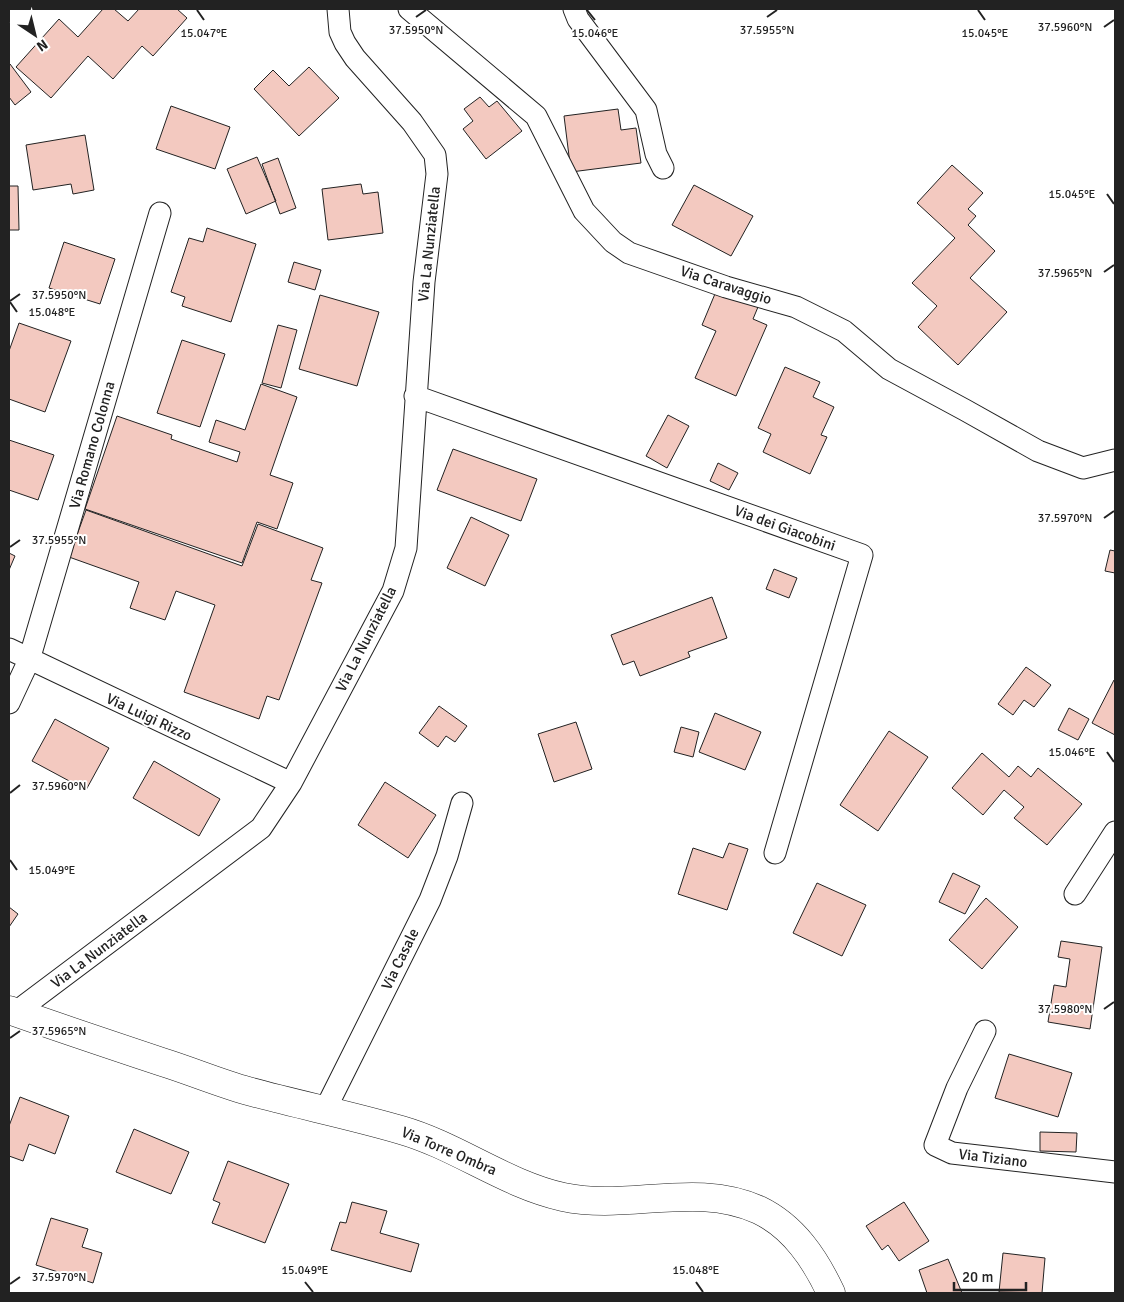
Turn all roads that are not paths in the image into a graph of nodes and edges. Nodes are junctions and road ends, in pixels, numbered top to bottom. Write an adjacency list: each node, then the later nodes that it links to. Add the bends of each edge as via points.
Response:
1 (338, 9): 6 (street, Via La Nunziatella, via 344,43 412,122 435,155 437,174 424,282)
2 (409, 9): 7 (street, Via Caravaggio, via 536,116 584,211 628,253 796,307 844,331 889,369 1038,451 1083,468)
3 (574, 9): 4 (street, via 578,19 646,110 656,154)
4 (663, 168)
5 (160, 214): 9 (street, Via Romano Colonna)
6 (416, 396): 11 (street, Via La Nunziatella, via 406,548 394,591); 14 (street, Via dei Giacobini, via 862,555)
7 (1115, 460)
8 (9, 649): 9 (street, Via Luigi Rizzo)
9 (29, 660): 10 (street, Via Romano Colonna); 11 (street, Via Luigi Rizzo)
10 (9, 703)
11 (290, 783): 16 (street, Via La Nunziatella, via 261,828)
12 (462, 803): 18 (street, Via Casale, via 430,900)
13 (1115, 832): 15 (street)
14 (775, 853)
15 (1075, 894)
16 (12, 1011): 18 (street, Via Torre Ombra, via 246,1090)
17 (985, 1031): 19 (street, Via Tiziano, via 957,1088 935,1145 952,1153)
18 (325, 1110): 20 (street, Via Torre Ombra, via 402,1130 526,1185 563,1197 596,1201 705,1196 759,1210 784,1226 805,1247)
19 (1115, 1172)
20 (831, 1293)

